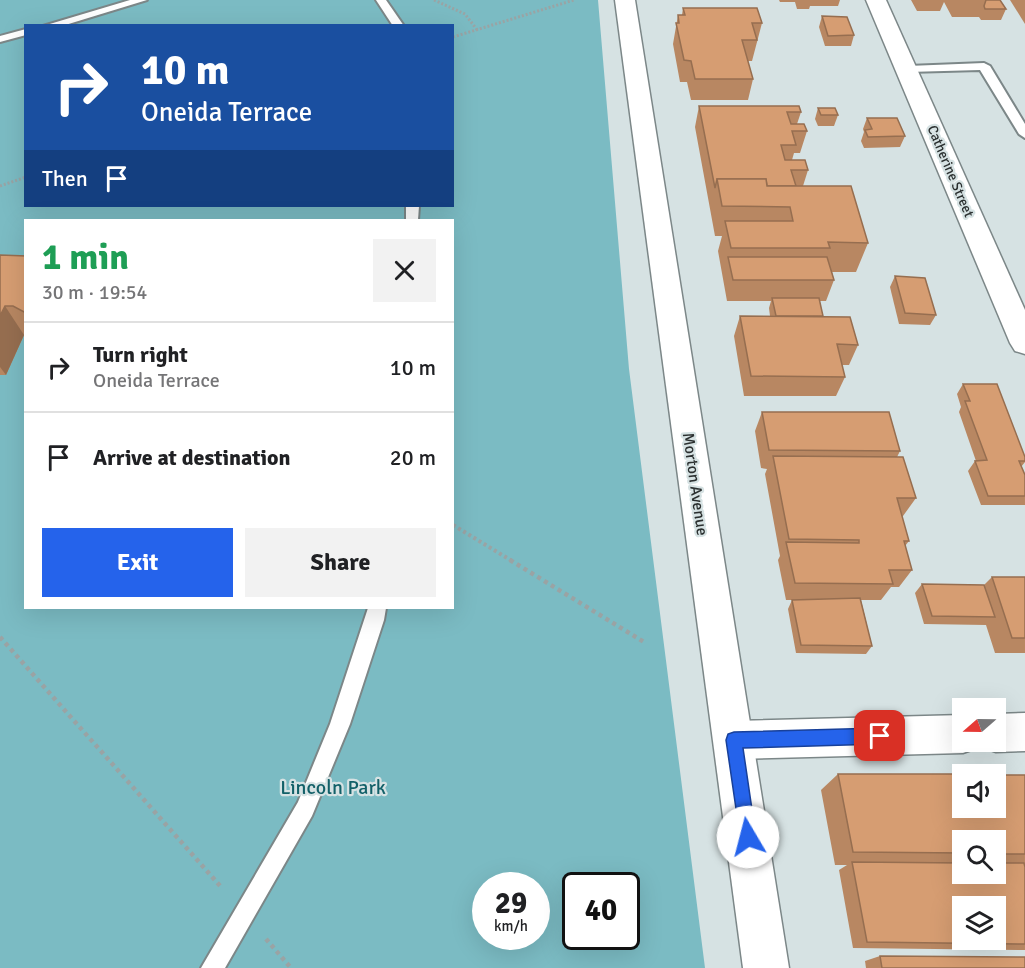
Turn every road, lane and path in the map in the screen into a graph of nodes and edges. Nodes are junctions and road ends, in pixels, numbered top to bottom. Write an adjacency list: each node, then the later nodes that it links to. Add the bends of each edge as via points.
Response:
1 (142, 0): 7 (lane)
2 (381, 0): 8 (lane)
3 (434, 0): 9 (path, via 463,11)
4 (574, 0): 9 (path)
5 (626, 0): 25 (street, Morton Avenue)
6 (876, 0): 13 (street, Catherine Street)
7 (55, 24)
8 (398, 24)
9 (478, 31): 11 (path)
10 (24, 33): 12 (lane)
11 (454, 37)
12 (0, 39)
13 (908, 69): 14 (lane, via 984,66); 17 (street, Catherine Street)
14 (1025, 134)
15 (24, 178): 16 (path)
16 (0, 186)
17 (1025, 343)
18 (454, 526): 21 (path)
19 (377, 609): 26 (lane, via 340,724 305,809)
20 (0, 637): 26 (path)
21 (644, 642)
22 (1025, 732): 23 (street)
23 (1006, 733)
24 (952, 734): 25 (street)
25 (734, 740): 29 (street, Morton Avenue)
26 (244, 913): 27 (lane); 28 (path)
27 (212, 968)
28 (291, 968)
29 (766, 968)

